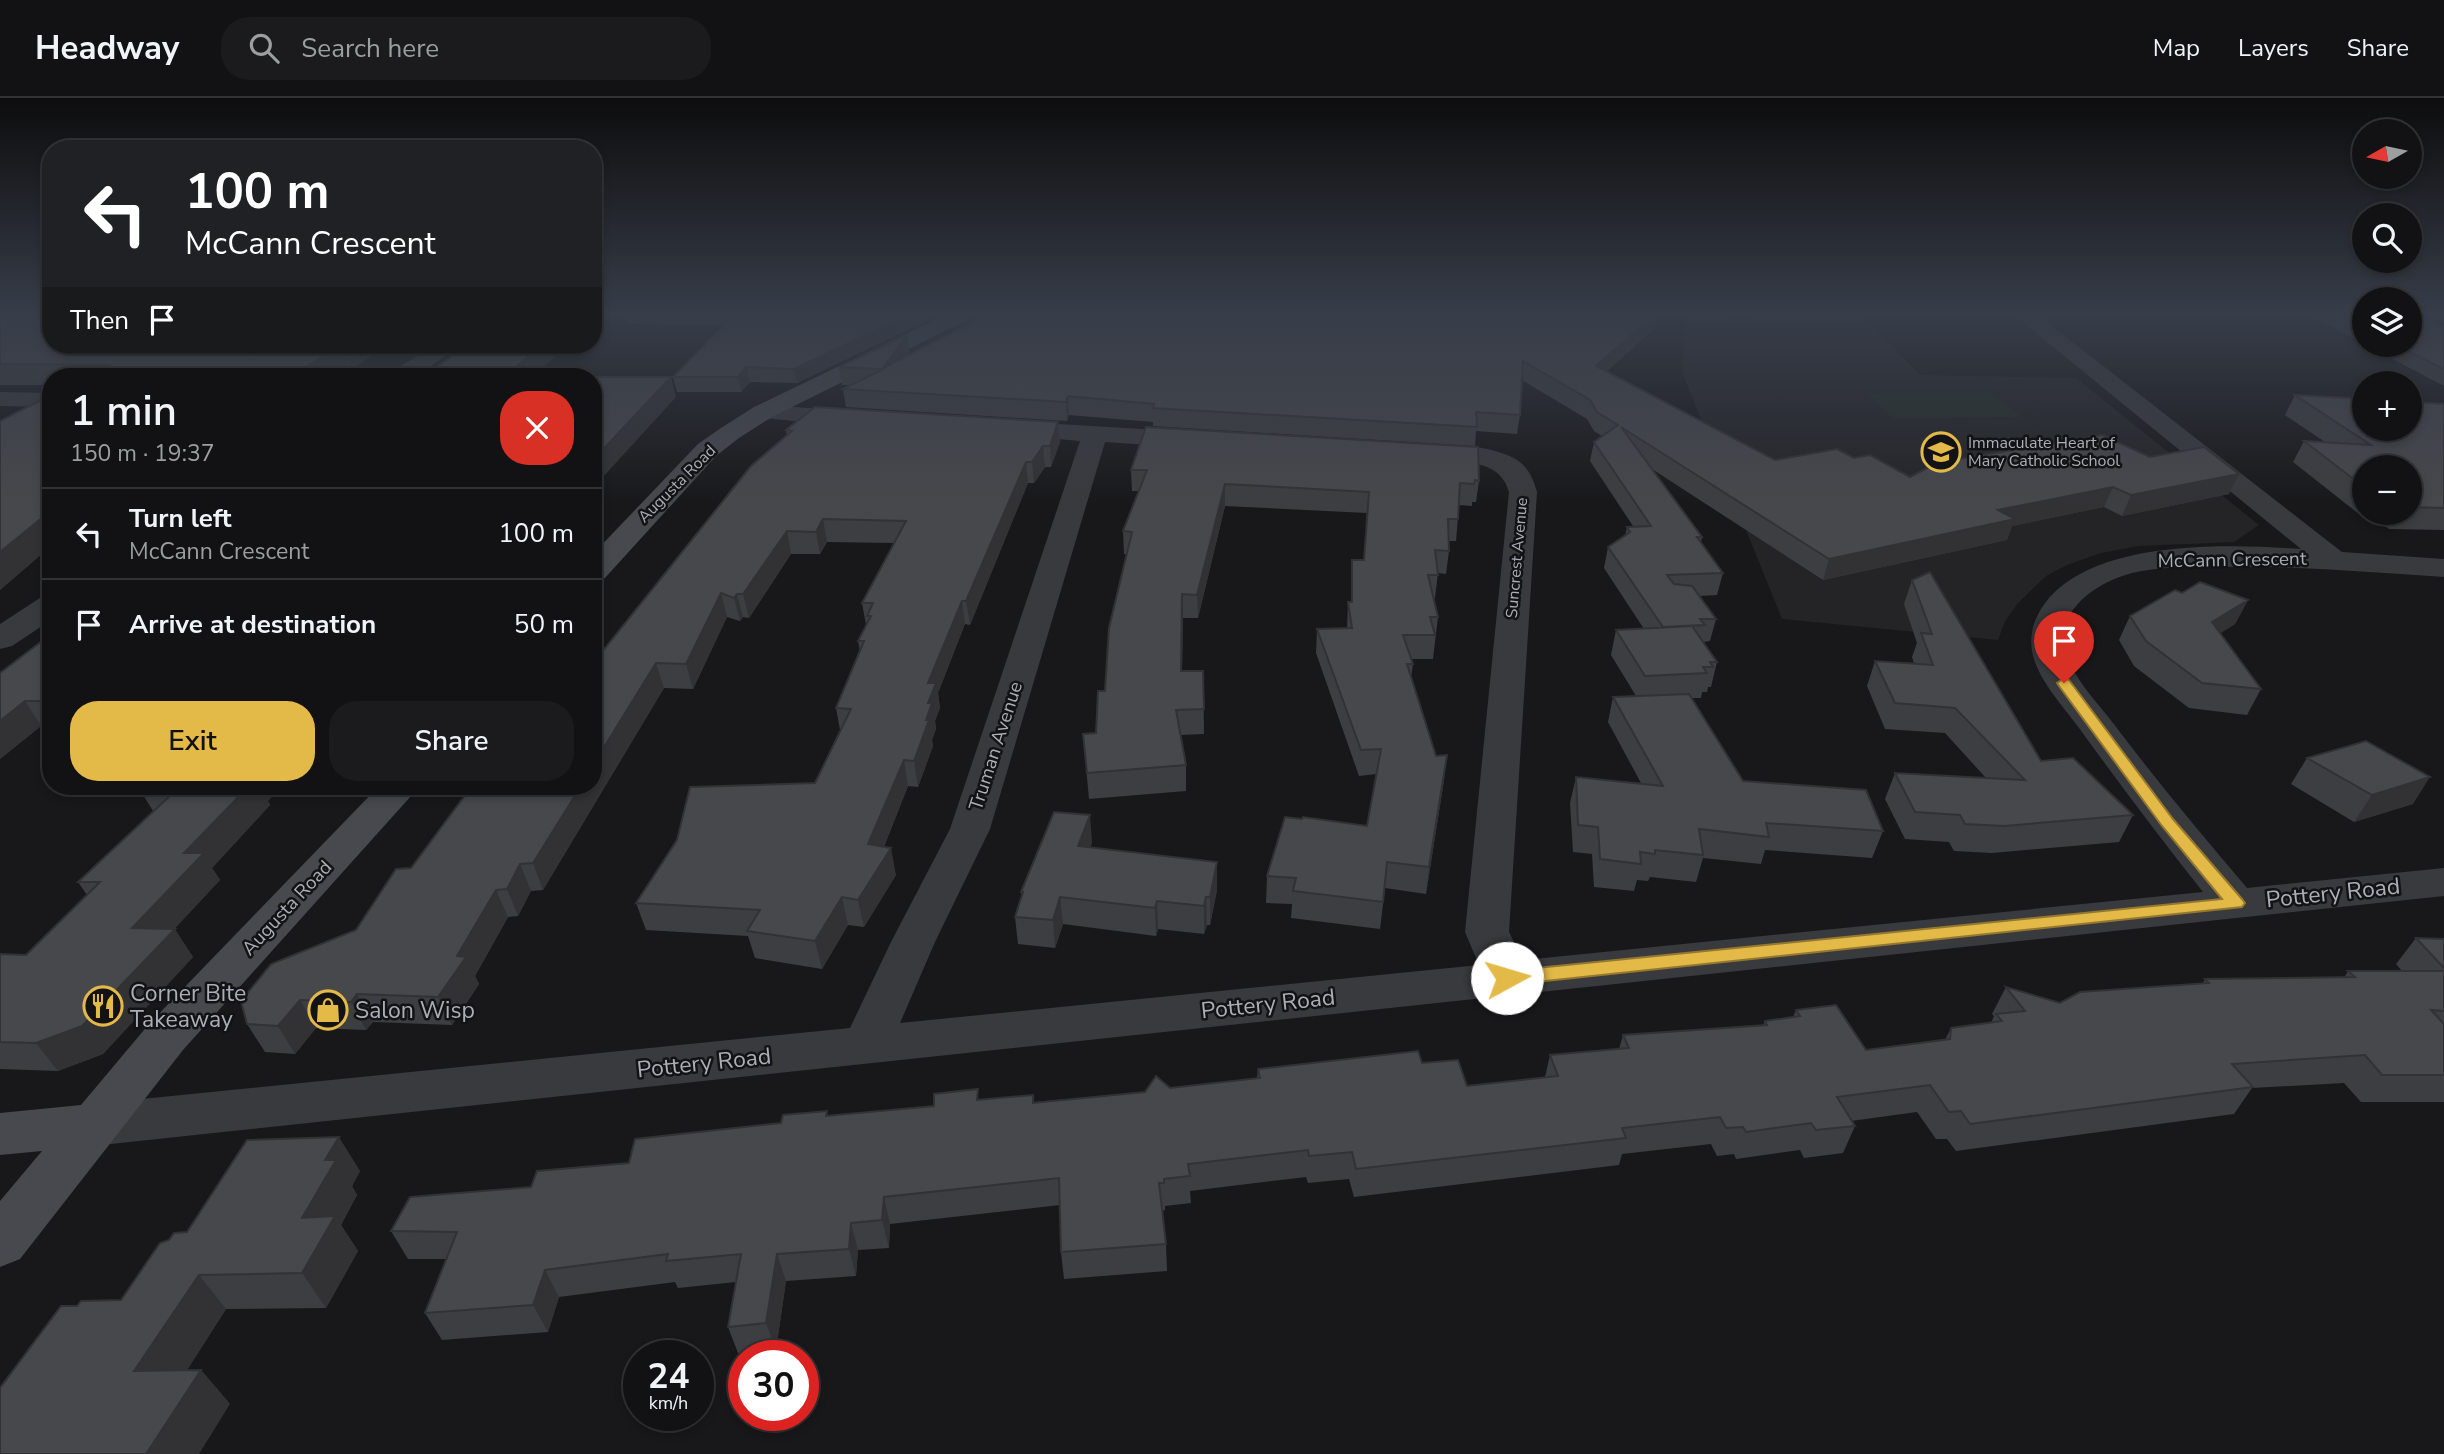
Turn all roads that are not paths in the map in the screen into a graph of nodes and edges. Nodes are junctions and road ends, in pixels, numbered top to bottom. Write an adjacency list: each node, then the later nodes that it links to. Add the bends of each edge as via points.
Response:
1 (830, 379): 5 (main road, Augusta Road)
2 (2105, 379): 11 (street)
3 (0, 399): 4 (street)
4 (42, 400)
5 (763, 412): 6 (street); 12 (main road, Augusta Road, via 707,450)
6 (879, 421)
7 (974, 427): 8 (street)
8 (1095, 435): 9 (street); 20 (street, Truman Avenue, via 970,829)
9 (1218, 442)
10 (1396, 452): 19 (street, Suncrest Avenue, via 1483,457 1515,470 1522,480 1486,932)
11 (2332, 559): 13 (street, McCann Crescent); 18 (street, McCann Crescent, via 2201,556 2123,566 2092,578 2068,595 2053,615 2049,653 2064,683 2168,822)
12 (602, 562)
13 (2444, 568)
14 (42, 612): 15 (street)
15 (0, 639)
16 (393, 795): 21 (main road, Augusta Road, via 166,1037)
17 (2444, 882): 18 (street, Pottery Road)
18 (2236, 903): 19 (street, Pottery Road)
19 (1507, 978): 20 (street, Pottery Road)
20 (866, 1046): 21 (street, Pottery Road)
21 (92, 1125): 22 (main road); 23 (main road, Augusta Road)
22 (0, 1134)
23 (0, 1242)

